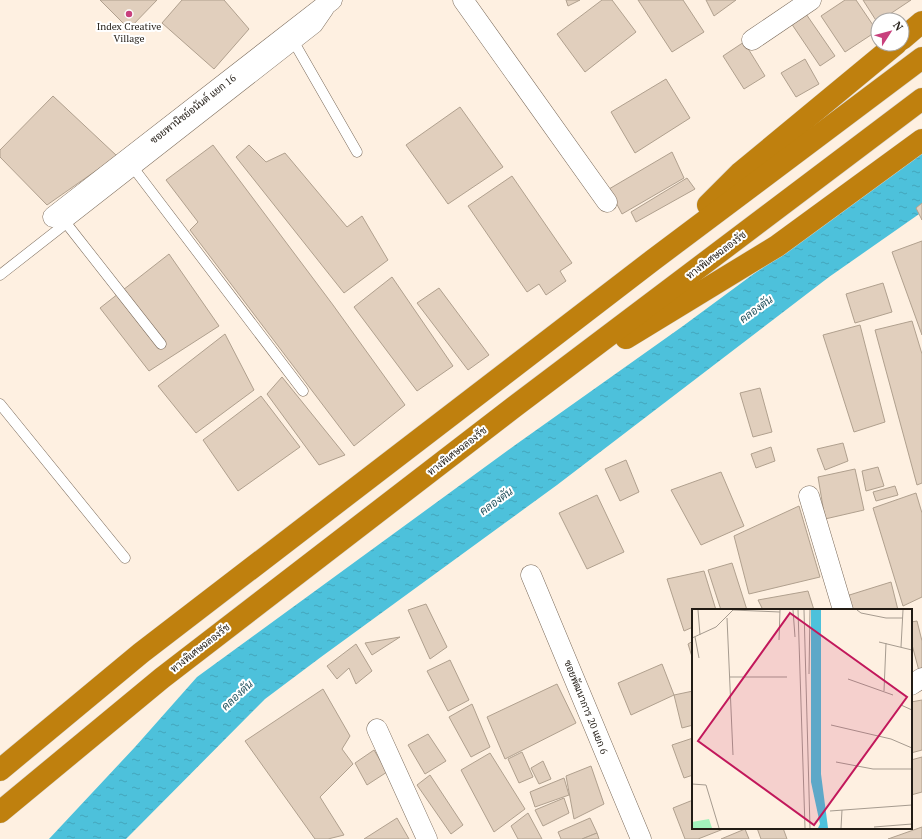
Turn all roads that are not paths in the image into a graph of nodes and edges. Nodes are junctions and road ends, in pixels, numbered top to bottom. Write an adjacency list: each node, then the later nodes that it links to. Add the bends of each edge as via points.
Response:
1 (332, 0): 16 (street, ซอยพานิชย์อนันต์ แยก 16)
2 (336, 0): 8 (lane, via 317,27)
3 (463, 0): 15 (street)
4 (811, 0): 7 (street)
5 (922, 22): 6 (highway)
6 (910, 32)
7 (752, 40)
8 (295, 44): 13 (lane); 14 (lane)
9 (886, 52): 17 (highway, via 740,173)
10 (922, 58): 17 (highway)
11 (922, 99): 22 (highway, ทางพิเศษฉลองรัช)
12 (922, 140): 22 (highway, via 777,246)
13 (357, 152)
14 (135, 170): 16 (lane); 20 (lane)
15 (607, 202)
16 (60, 220): 18 (lane); 19 (lane)
17 (653, 260): 30 (highway, via 141,653)
18 (0, 276)
19 (161, 344)
20 (303, 391)
21 (0, 404): 24 (lane)
22 (514, 407): 31 (highway, ทางพิเศษฉลองรัช, via 162,678)
23 (809, 496): 26 (street)
24 (124, 558)
25 (531, 575): 33 (street, ซอยพัฒนาการ 20 แยก 6)
26 (843, 609)
27 (922, 678): 28 (street)
28 (912, 684)
29 (377, 729): 32 (street)
30 (0, 770)
31 (0, 812)
32 (427, 839)
33 (641, 839)

